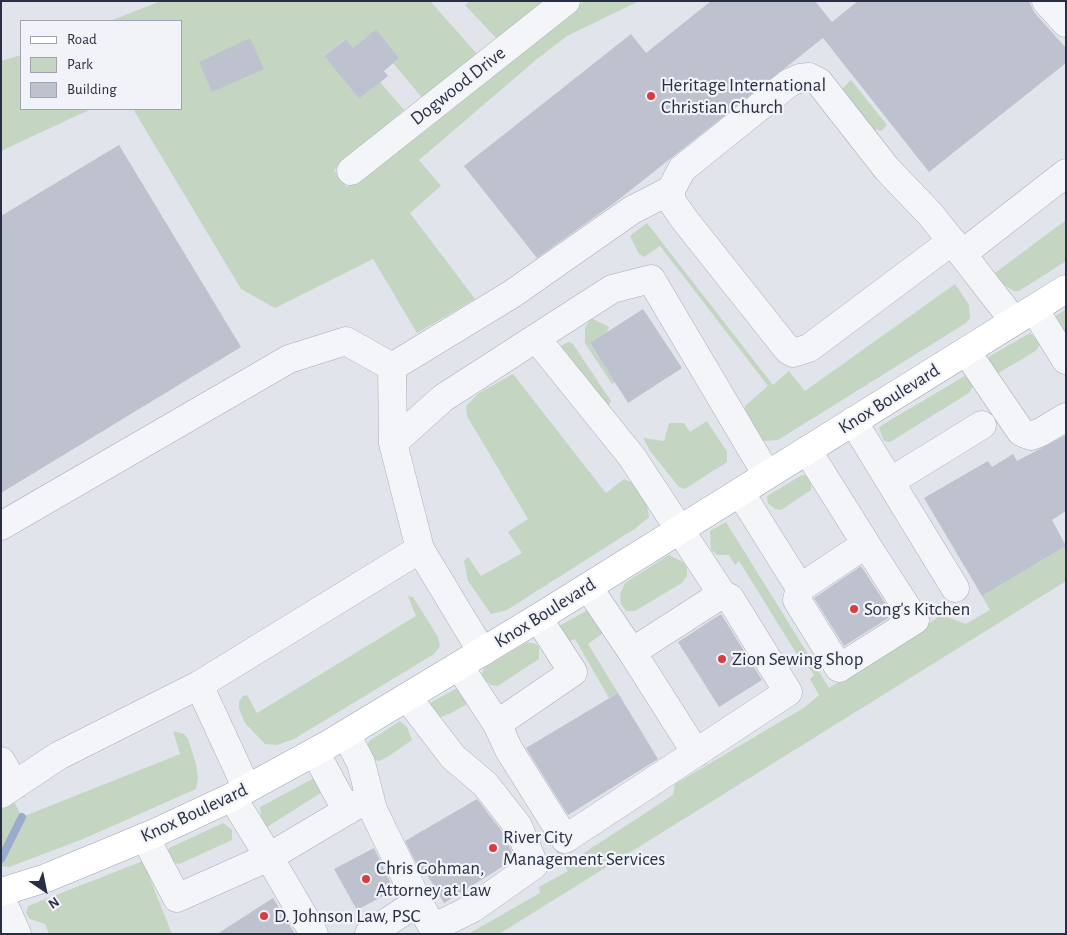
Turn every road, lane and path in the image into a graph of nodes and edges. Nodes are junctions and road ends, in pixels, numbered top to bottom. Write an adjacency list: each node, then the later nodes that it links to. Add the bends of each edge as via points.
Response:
1 (566, 1): 4 (street, Dogwood Drive)
2 (1046, 1): 3 (street)
3 (1066, 23)
4 (351, 171)
5 (1066, 173): 7 (street)
6 (671, 190): 7 (street, via 671,200 684,219 793,353 809,348); 7 (street, via 682,169 789,83 809,77 820,82 887,169); 13 (street, via 632,210 512,294)
7 (957, 247): 9 (street)
8 (1066, 289): 9 (main road, Knox Boulevard)
9 (1024, 315): 11 (main road, Knox Boulevard); 12 (street)
10 (536, 338): 17 (street, via 443,398); 19 (street, via 612,289 651,279); 23 (street, via 632,457)
11 (966, 351): 14 (street, via 1021,432 1031,436); 15 (main road, Knox Boulevard)
12 (1066, 360)
13 (392, 366): 17 (street); 22 (street, via 346,341 289,358)
14 (1066, 417)
15 (854, 421): 18 (main road, Knox Boulevard); 20 (street)
16 (982, 425): 20 (street)
17 (393, 443): 25 (street)
18 (807, 450): 19 (main road, Knox Boulevard); 24 (street)
19 (767, 476): 21 (main road, Knox Boulevard)
20 (891, 481): 28 (street)
21 (740, 492): 23 (main road, Knox Boulevard); 27 (street)
22 (1, 526)
23 (681, 529): 26 (main road, Knox Boulevard); 29 (street)
24 (866, 544): 27 (street); 27 (street, via 915,620 839,668 797,600)
25 (420, 549): 32 (street); 33 (street)
26 (588, 586): 30 (main road, Knox Boulevard); 31 (street)
27 (800, 588)
28 (955, 588)
29 (722, 594): 31 (street); 38 (street, via 730,598 788,692)
30 (538, 618): 32 (main road, Knox Boulevard); 35 (street, via 572,672)
31 (632, 652): 38 (street)
32 (471, 659): 34 (main road, Knox Boulevard); 35 (street)
33 (199, 685): 40 (street, via 58,756); 41 (street)
34 (407, 697): 36 (main road, Knox Boulevard); 47 (street, via 453,757 485,784 518,826 534,865 473,908 433,928)
35 (497, 724): 38 (street, via 509,750 565,839)
36 (346, 734): 37 (main road, Knox Boulevard); 42 (street, via 361,763)
37 (315, 752): 41 (main road, Knox Boulevard); 42 (street)
38 (696, 753)
39 (1, 761): 40 (street)
40 (8, 790)
41 (240, 793): 43 (main road, Knox Boulevard); 44 (street)
42 (359, 804): 44 (street); 47 (street, via 373,810)
43 (145, 837): 44 (street, via 176,898); 45 (main road, Knox Boulevard, via 46,878)
44 (269, 857): 49 (street)
45 (1, 892)
46 (1, 898): 48 (street)
47 (418, 902): 50 (street)
48 (17, 934)
49 (314, 934)
50 (369, 934)

